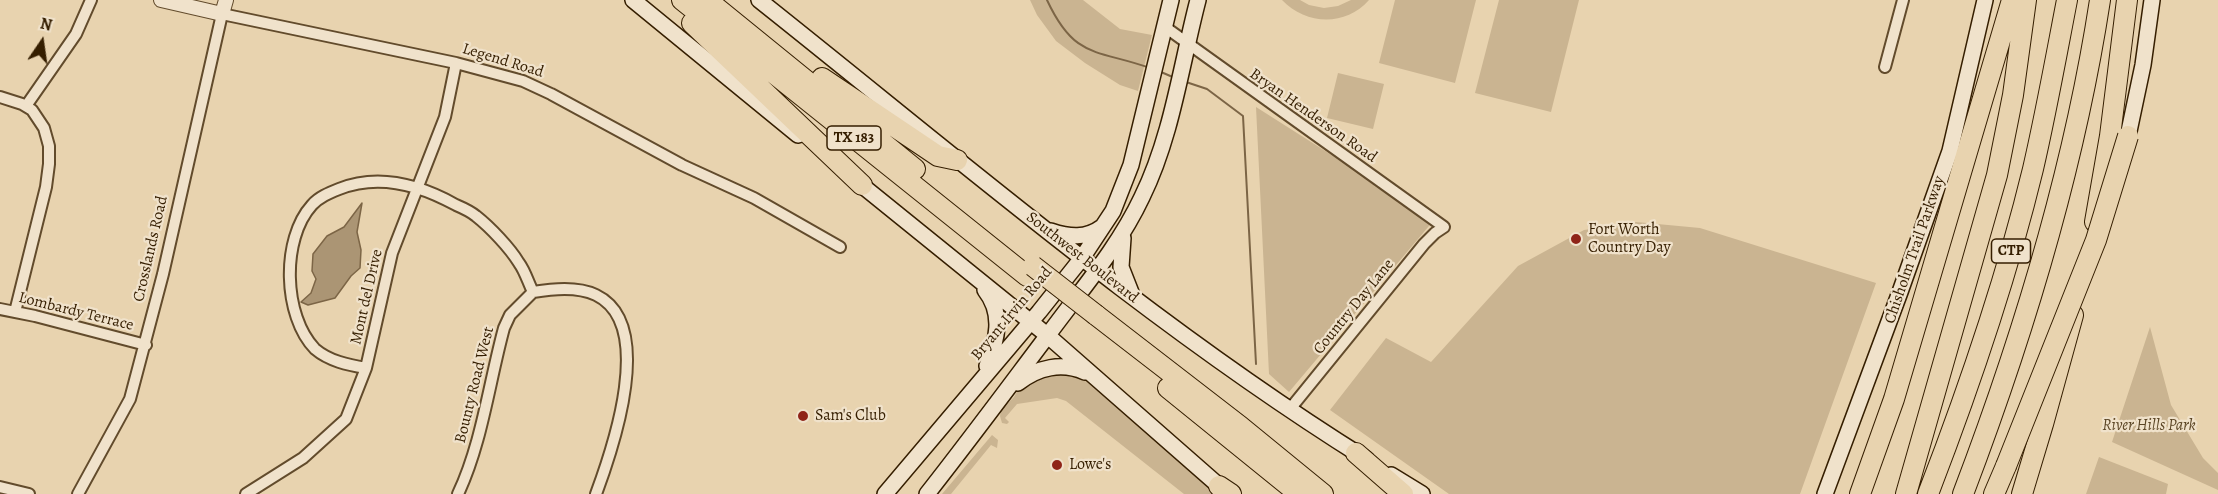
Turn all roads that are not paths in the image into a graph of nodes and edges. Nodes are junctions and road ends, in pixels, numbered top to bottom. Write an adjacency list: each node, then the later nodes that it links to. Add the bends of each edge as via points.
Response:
1 (91, 0): 25 (street, via 76,34)
2 (161, 0): 18 (street, Legend Road)
3 (633, 0): 28 (main road)
4 (669, 0): 28 (highway)
5 (682, 0): 37 (highway, TX 183)
6 (707, 0): 19 (highway, TX 183)
7 (759, 0): 27 (main road, Southwest Boulevard)
8 (1172, 0): 20 (main road, Bryant Irvin Road)
9 (1198, 0): 21 (main road)
10 (1903, 0): 23 (street)
11 (1985, 0): 66 (main road, Chisholm Trail Parkway, via 1950,151)
12 (2012, 0): 67 (highway, via 1902,374)
13 (2026, 0): 68 (highway, via 1997,175)
14 (2067, 0): 69 (highway, CTP, via 2037,151 1996,304)
15 (2100, 0): 70 (highway, CTP, via 2088,71 2050,232 2012,362)
16 (2127, 0): 72 (highway, via 2095,223 2064,352)
17 (2152, 0): 26 (main road)
18 (224, 7): 22 (street, Legend Road); 46 (street, Crosslands Road)
19 (732, 19): 27 (highway, via 751,27 938,156); 37 (highway, TX 183)
20 (1165, 27): 21 (street, Bryan Henderson Road); 30 (main road, Bryant Irvin Road, via 1126,180)
21 (1187, 44): 32 (street, Bryan Henderson Road); 33 (main road, via 1154,170)
22 (456, 63): 29 (street, Mont del Drive, via 445,117); 34 (street, Legend Road, via 524,81 551,93)
23 (1885, 67)
24 (0, 98): 25 (street)
25 (26, 106): 42 (street, via 44,128 49,164)
26 (2127, 136): 71 (highway, bridge, via 2098,233)
27 (957, 160): 31 (main road, Southwest Boulevard)
28 (862, 185): 38 (main road)
29 (417, 188): 39 (street, via 476,216 520,263); 47 (street, Mont del Drive, via 392,253); 47 (street, via 376,181 354,183 331,192 312,205 301,221 291,251 291,301 306,337 330,359)
30 (1105, 225): 31 (main road, via 1095,232 1074,236); 35 (main road, Bryant Irvin Road)
31 (1041, 226): 35 (main road, Southwest Boulevard)
32 (1444, 227): 51 (street, Country Day Lane, via 1424,244)
33 (1124, 232): 36 (main road); 40 (main road, via 1121,267)
34 (840, 247)
35 (1082, 258): 36 (main road, Southwest Boulevard); 44 (main road, Bryant Irvin Road)
36 (1098, 270): 40 (main road, Southwest Boulevard); 45 (main road)
37 (1030, 271): 43 (highway, TX 183)
38 (972, 274): 44 (main road); 48 (main road, via 989,295 997,316 997,336)
39 (532, 291): 58 (street, Bounty Road West, via 510,315 504,328 477,440); 59 (street, via 557,289 594,294 604,300 626,333 625,391)
40 (1133, 298): 51 (main road, Southwest Boulevard)
41 (0, 309): 42 (street, Lombardy Terrace)
42 (15, 312): 46 (street, Lombardy Terrace)
43 (1092, 320): 62 (highway, TX 183); 63 (highway, TX 183, via 1240,427)
44 (1031, 322): 45 (main road); 48 (main road, Bryant Irvin Road)
45 (1047, 335): 49 (main road); 50 (main road)
46 (146, 345): 56 (street, Crosslands Road, via 130,399)
47 (366, 368): 57 (street, Mont del Drive, via 346,419 303,458)
48 (984, 375): 60 (main road, Bryant Irvin Road)
49 (1093, 375): 50 (main road, via 1072,367 1049,368 1031,374); 54 (main road)
50 (1004, 394): 61 (main road)
51 (1290, 409): 52 (main road, Southwest Boulevard)
52 (1356, 453): 64 (highway); 65 (main road, Southwest Boulevard)
53 (0, 487): 55 (street)
54 (1226, 491)
55 (29, 494)
56 (78, 494)
57 (246, 494)
58 (458, 494)
59 (596, 494)
60 (885, 494)
61 (927, 494)
62 (1299, 494)
63 (1323, 494)
64 (1403, 494)
65 (1422, 494)
66 (1825, 494)
67 (1860, 494)
68 (1906, 494)
69 (1928, 494)
70 (1963, 494)
71 (1994, 494)
72 (2022, 494)

